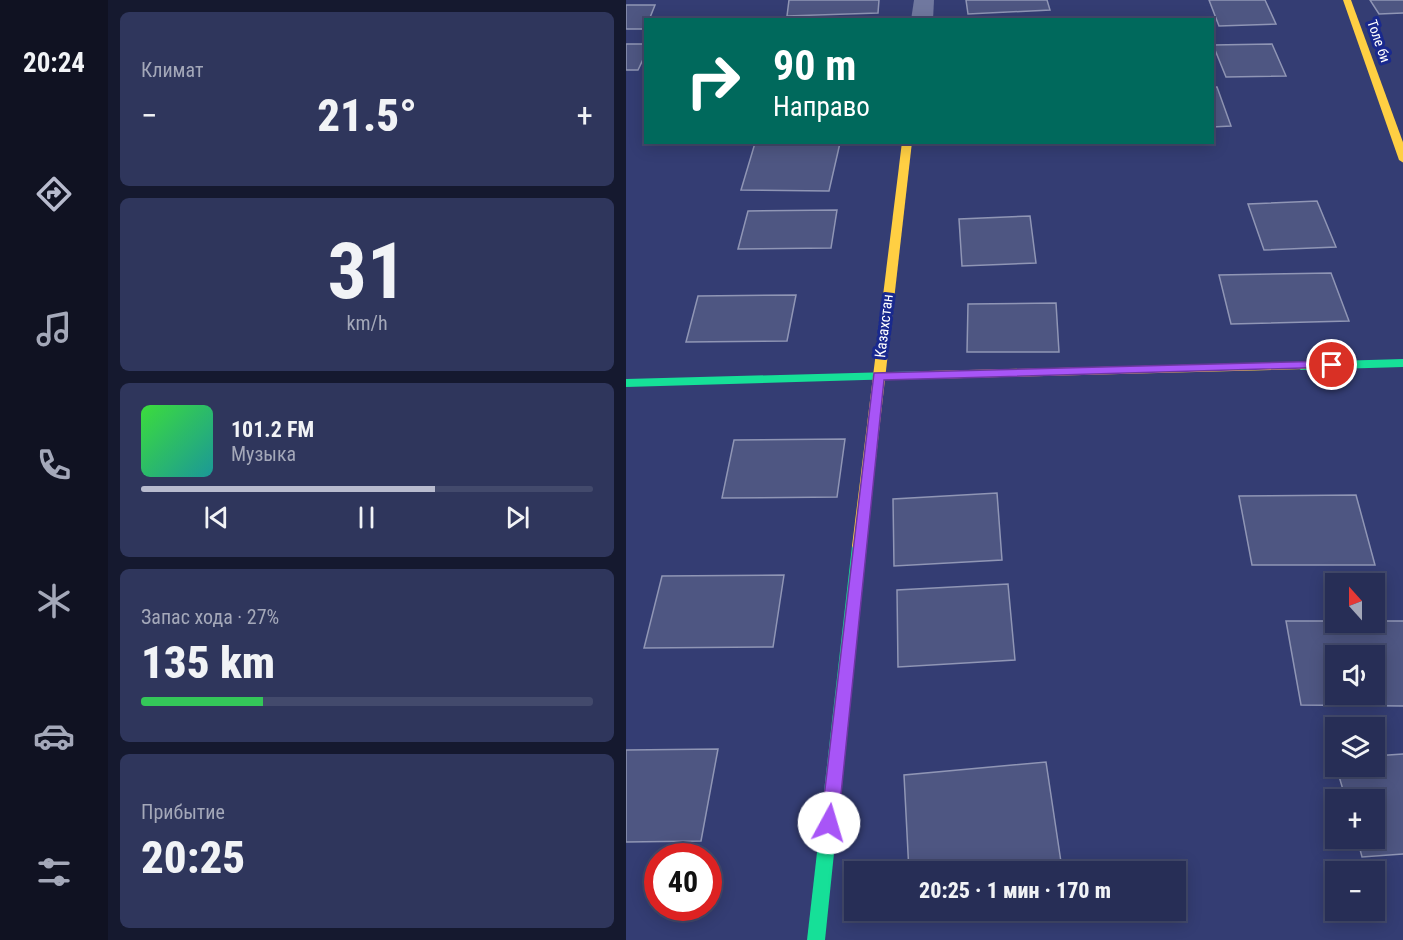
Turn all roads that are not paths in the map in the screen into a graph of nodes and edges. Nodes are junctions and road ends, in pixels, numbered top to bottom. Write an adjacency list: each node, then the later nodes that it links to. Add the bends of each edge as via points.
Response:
1 (924, 0): 3 (street)
2 (1347, 0): 5 (street, Толе би)
3 (922, 18)
4 (906, 144): 7 (street, Казахстан)
5 (1403, 160)
6 (1403, 363): 7 (street)
7 (878, 376): 8 (street); 9 (street, Казахстан)
8 (626, 383)
9 (816, 940)

